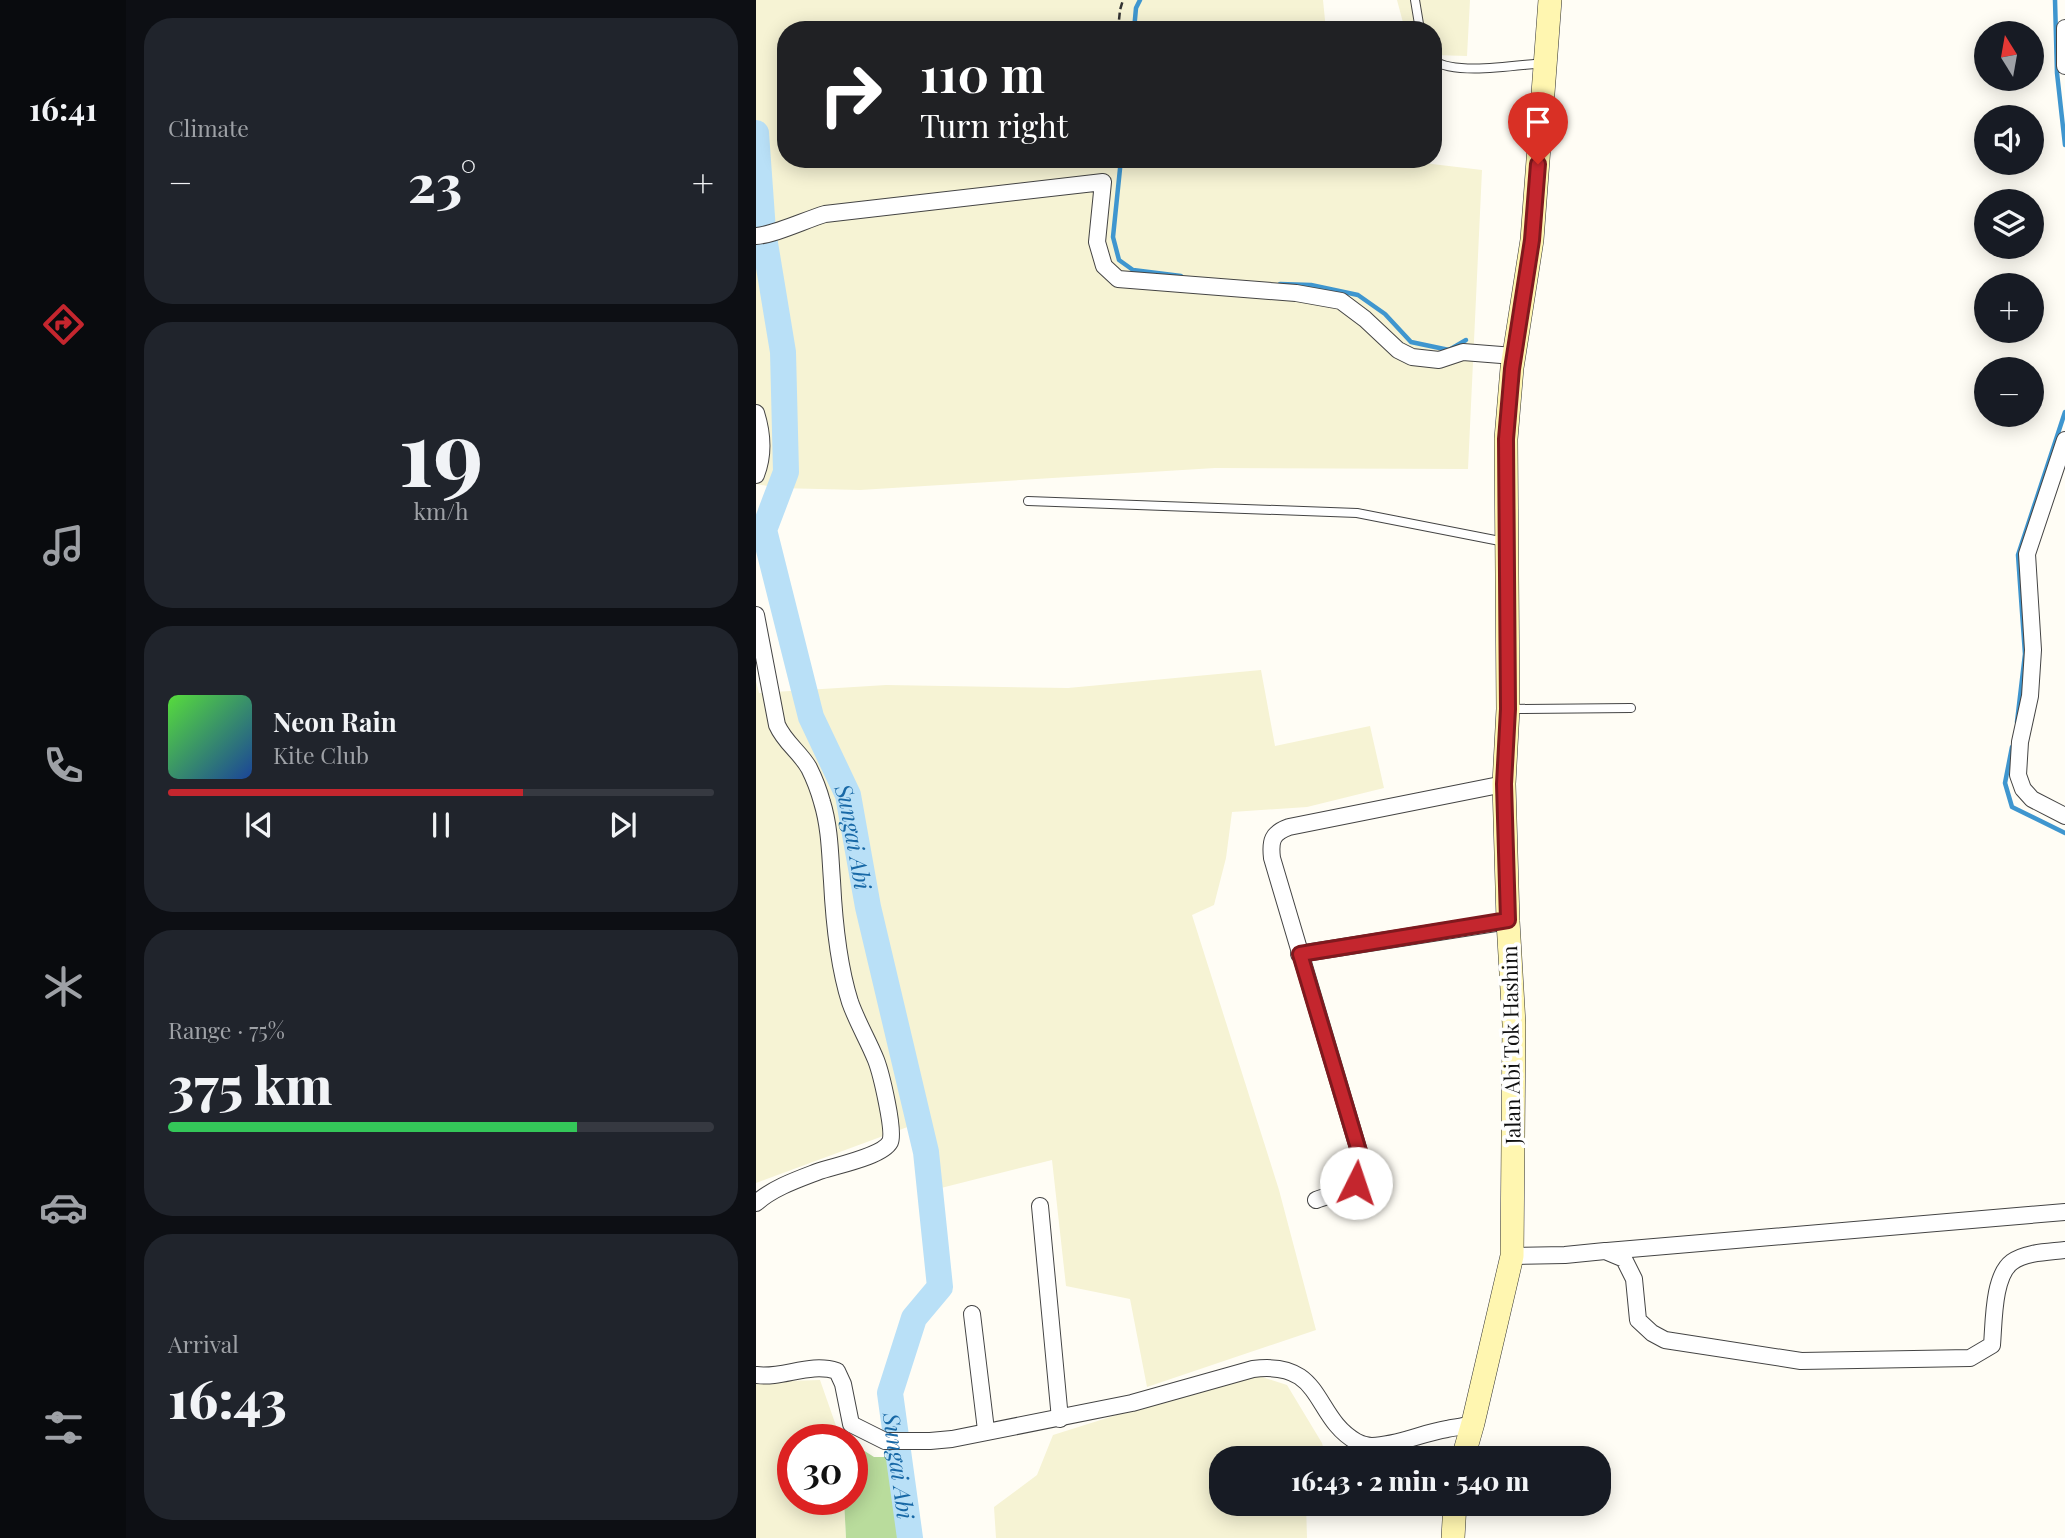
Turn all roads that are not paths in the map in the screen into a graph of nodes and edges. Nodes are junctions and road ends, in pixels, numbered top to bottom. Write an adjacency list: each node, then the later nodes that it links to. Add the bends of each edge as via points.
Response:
1 (1415, 0): 3 (lane)
2 (1550, 0): 5 (main road, Jalan Abi Tok Hashim)
3 (1418, 21)
4 (2065, 28): 7 (street)
5 (1546, 63): 6 (lane, via 1467,68); 9 (main road, Jalan Abi Tok Hashim, via 1532,240)
6 (1442, 65)
7 (2065, 66)
8 (762, 236): 9 (street, via 825,214 1103,182 1097,243 1104,266 1118,279 1296,293 1341,301 1412,357 1439,360 1463,352)
9 (1514, 356): 14 (main road, Jalan Abi Tok Hashim, via 1506,439)
10 (756, 413): 12 (street, via 761,443)
11 (2065, 440): 19 (street, via 2027,554 2033,650 2018,775 2032,799)
12 (756, 475)
13 (1028, 501): 14 (lane, via 1357,513)
14 (1506, 543): 17 (main road, Jalan Abi Tok Hashim)
15 (756, 615): 23 (street, via 777,725 808,767 822,802 842,966 851,1003 876,1060 892,1131 891,1141 873,1154 786,1184)
16 (1631, 708): 17 (lane)
17 (1508, 709): 18 (main road, Jalan Abi Tok Hashim)
18 (1504, 784): 20 (main road, Jalan Abi Tok Hashim); 21 (street, via 1289,827 1274,835 1272,858)
19 (2065, 816)
20 (1508, 920): 21 (street); 28 (main road, Jalan Abi Tok Hashim, via 1514,1024)
21 (1300, 954): 22 (street, via 1362,1169 1350,1188)
22 (1316, 1200)
23 (756, 1203)
24 (1040, 1206): 31 (street)
25 (2065, 1212): 27 (street)
26 (2065, 1250): 27 (street, via 2012,1262 1999,1279 1992,1345 1970,1358 1801,1360 1665,1340 1652,1333 1638,1320 1634,1279 1624,1259)
27 (1605, 1251): 28 (street)
28 (1512, 1256): 32 (main road, Jalan Abi Tok Hashim)
29 (972, 1314): 33 (street)
30 (756, 1375): 33 (street, via 813,1368 837,1371 852,1424 893,1441 951,1439)
31 (1060, 1419): 32 (street, via 1268,1367 1303,1378 1338,1424 1364,1445); 33 (street)
32 (1473, 1423): 34 (main road, Jalan Abi Tok Hashim)
33 (986, 1430)
34 (1466, 1446)
35 (1454, 1516): 36 (main road)
36 (1453, 1538)

